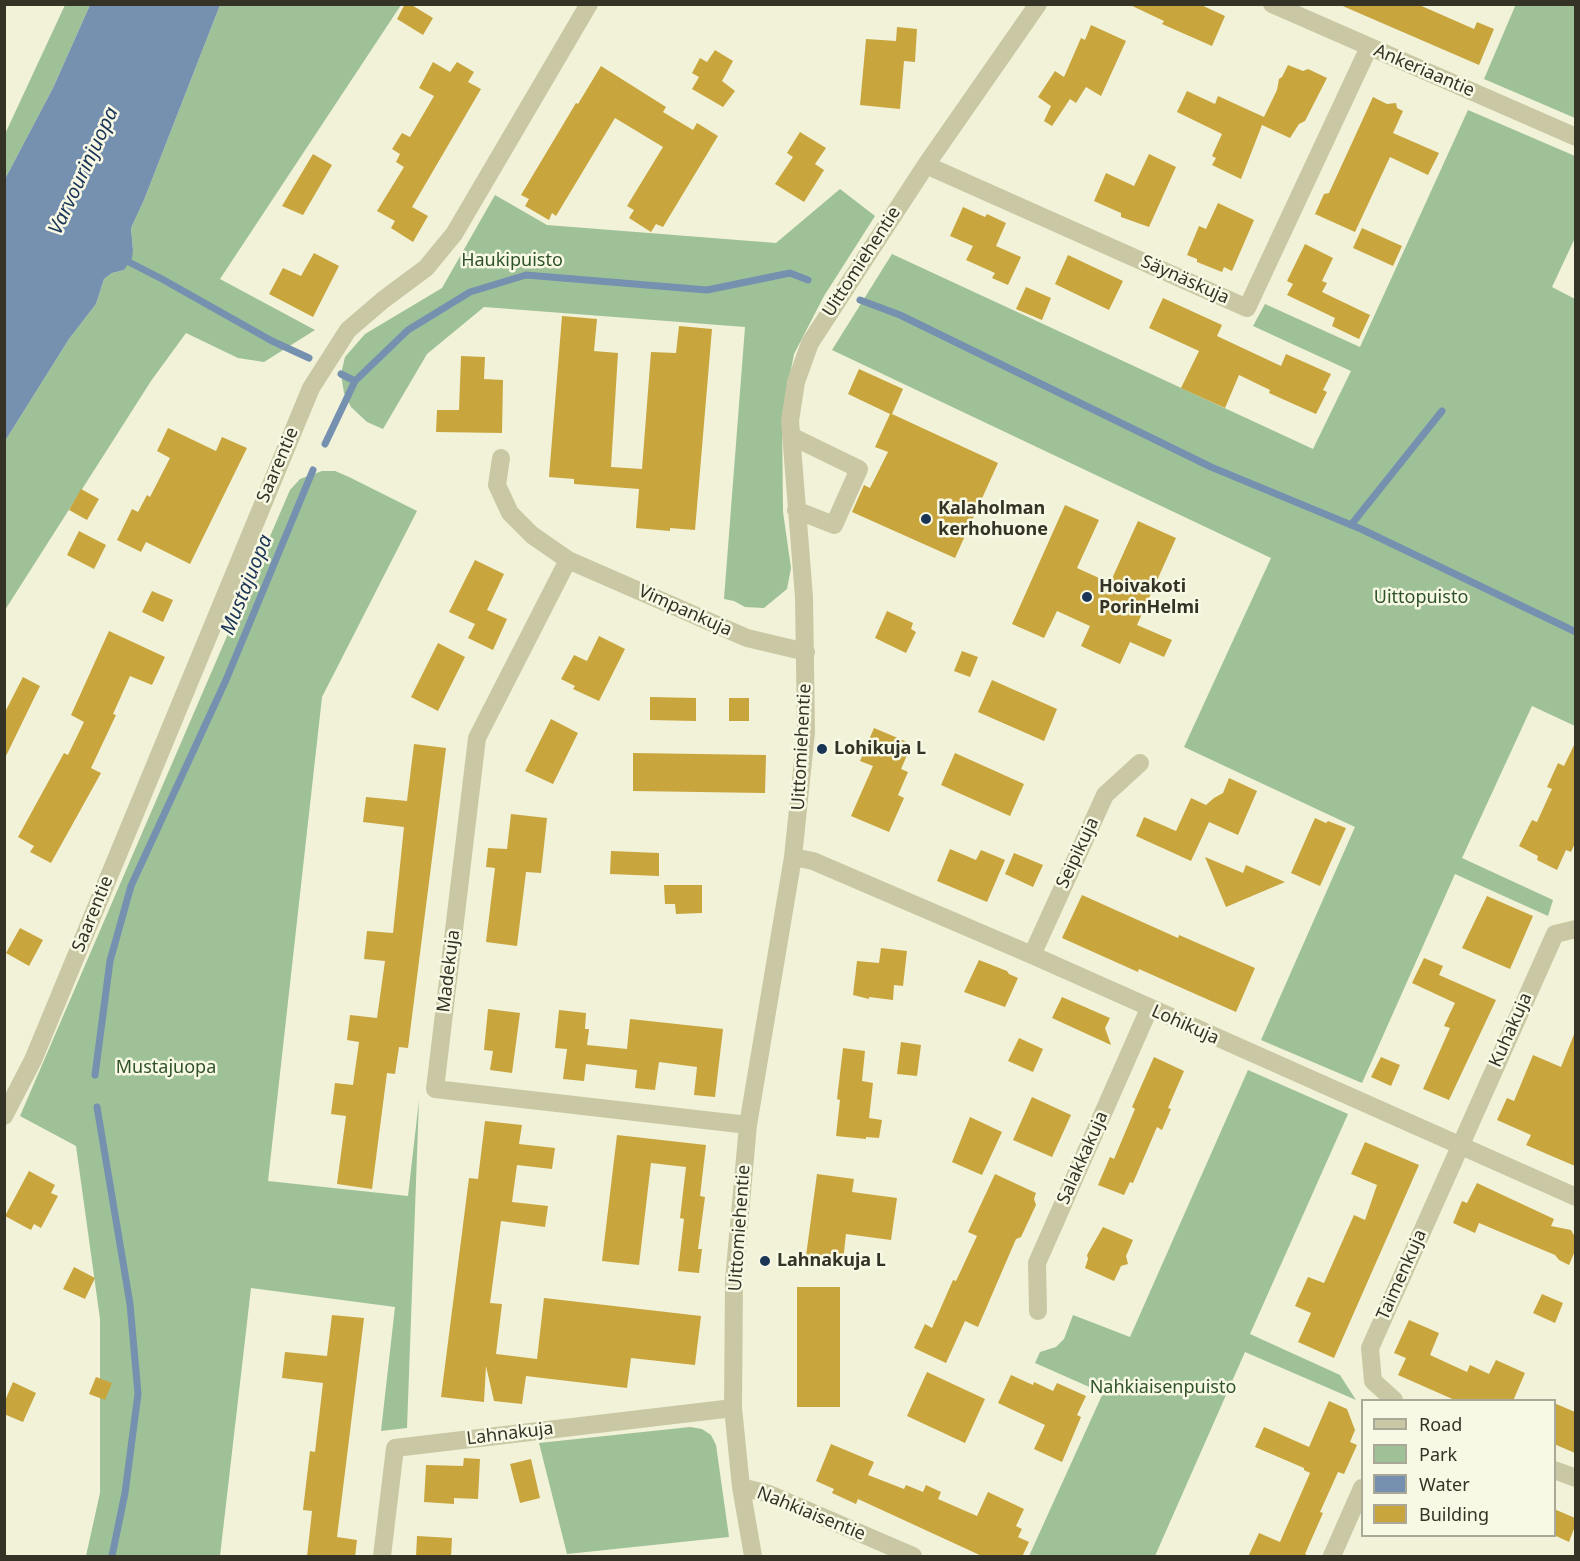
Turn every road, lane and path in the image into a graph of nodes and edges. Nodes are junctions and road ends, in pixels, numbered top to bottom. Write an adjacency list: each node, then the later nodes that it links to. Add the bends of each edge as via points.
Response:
1 (589, 4): 17 (street, Saarentie, via 454,234 426,268 348,330 311,388 33,1060)
2 (1038, 4): 6 (street, Uittomiehentie)
3 (1272, 4): 4 (street, Ankeriaantie)
4 (1369, 47): 5 (street, Ankeriaantie); 6 (street, Säynäskuja, via 1247,308)
5 (1575, 136)
6 (926, 165): 7 (street, Uittomiehentie, via 810,343 796,382)
7 (791, 436): 9 (street, Uittomiehentie); 9 (street, via 859,469 834,525)
8 (501, 458): 10 (street, Vimpankuja, via 497,485 510,513 532,535)
9 (796, 510): 11 (street, Uittomiehentie)
10 (568, 560): 11 (street, Vimpankuja, via 747,638); 18 (street, Madekuja, via 477,738 435,1089)
11 (806, 652): 13 (street, Uittomiehentie, via 806,732)
12 (1140, 763): 15 (street, Seipikuja, via 1104,795)
13 (794, 857): 15 (street, Lohikuja, via 813,861); 18 (street, Uittomiehentie)
14 (1575, 929): 19 (street, Kuhakuja, via 1555,934)
15 (1032, 955): 16 (street, Lohikuja)
16 (1149, 1009): 19 (street, Lohikuja); 21 (street, Salakkakuja, via 1037,1263)
17 (4, 1116)
18 (748, 1125): 23 (street, Uittomiehentie, via 735,1280)
19 (1459, 1146): 20 (street, Lohikuja); 22 (street, Taimenkuja, via 1370,1348 1373,1381)
20 (1575, 1197)
21 (1038, 1311)
22 (1392, 1399)
23 (734, 1408): 26 (street, Uittomiehentie); 28 (street, Lahnakuja, via 395,1448)
24 (1556, 1471): 25 (street)
25 (1575, 1478)
26 (741, 1487): 29 (street, Uittomiehentie); 30 (street, Nahkiaisentie, via 769,1494)
27 (1361, 1490): 31 (street)
28 (382, 1557)
29 (753, 1557)
30 (913, 1557)
31 (1332, 1557)

